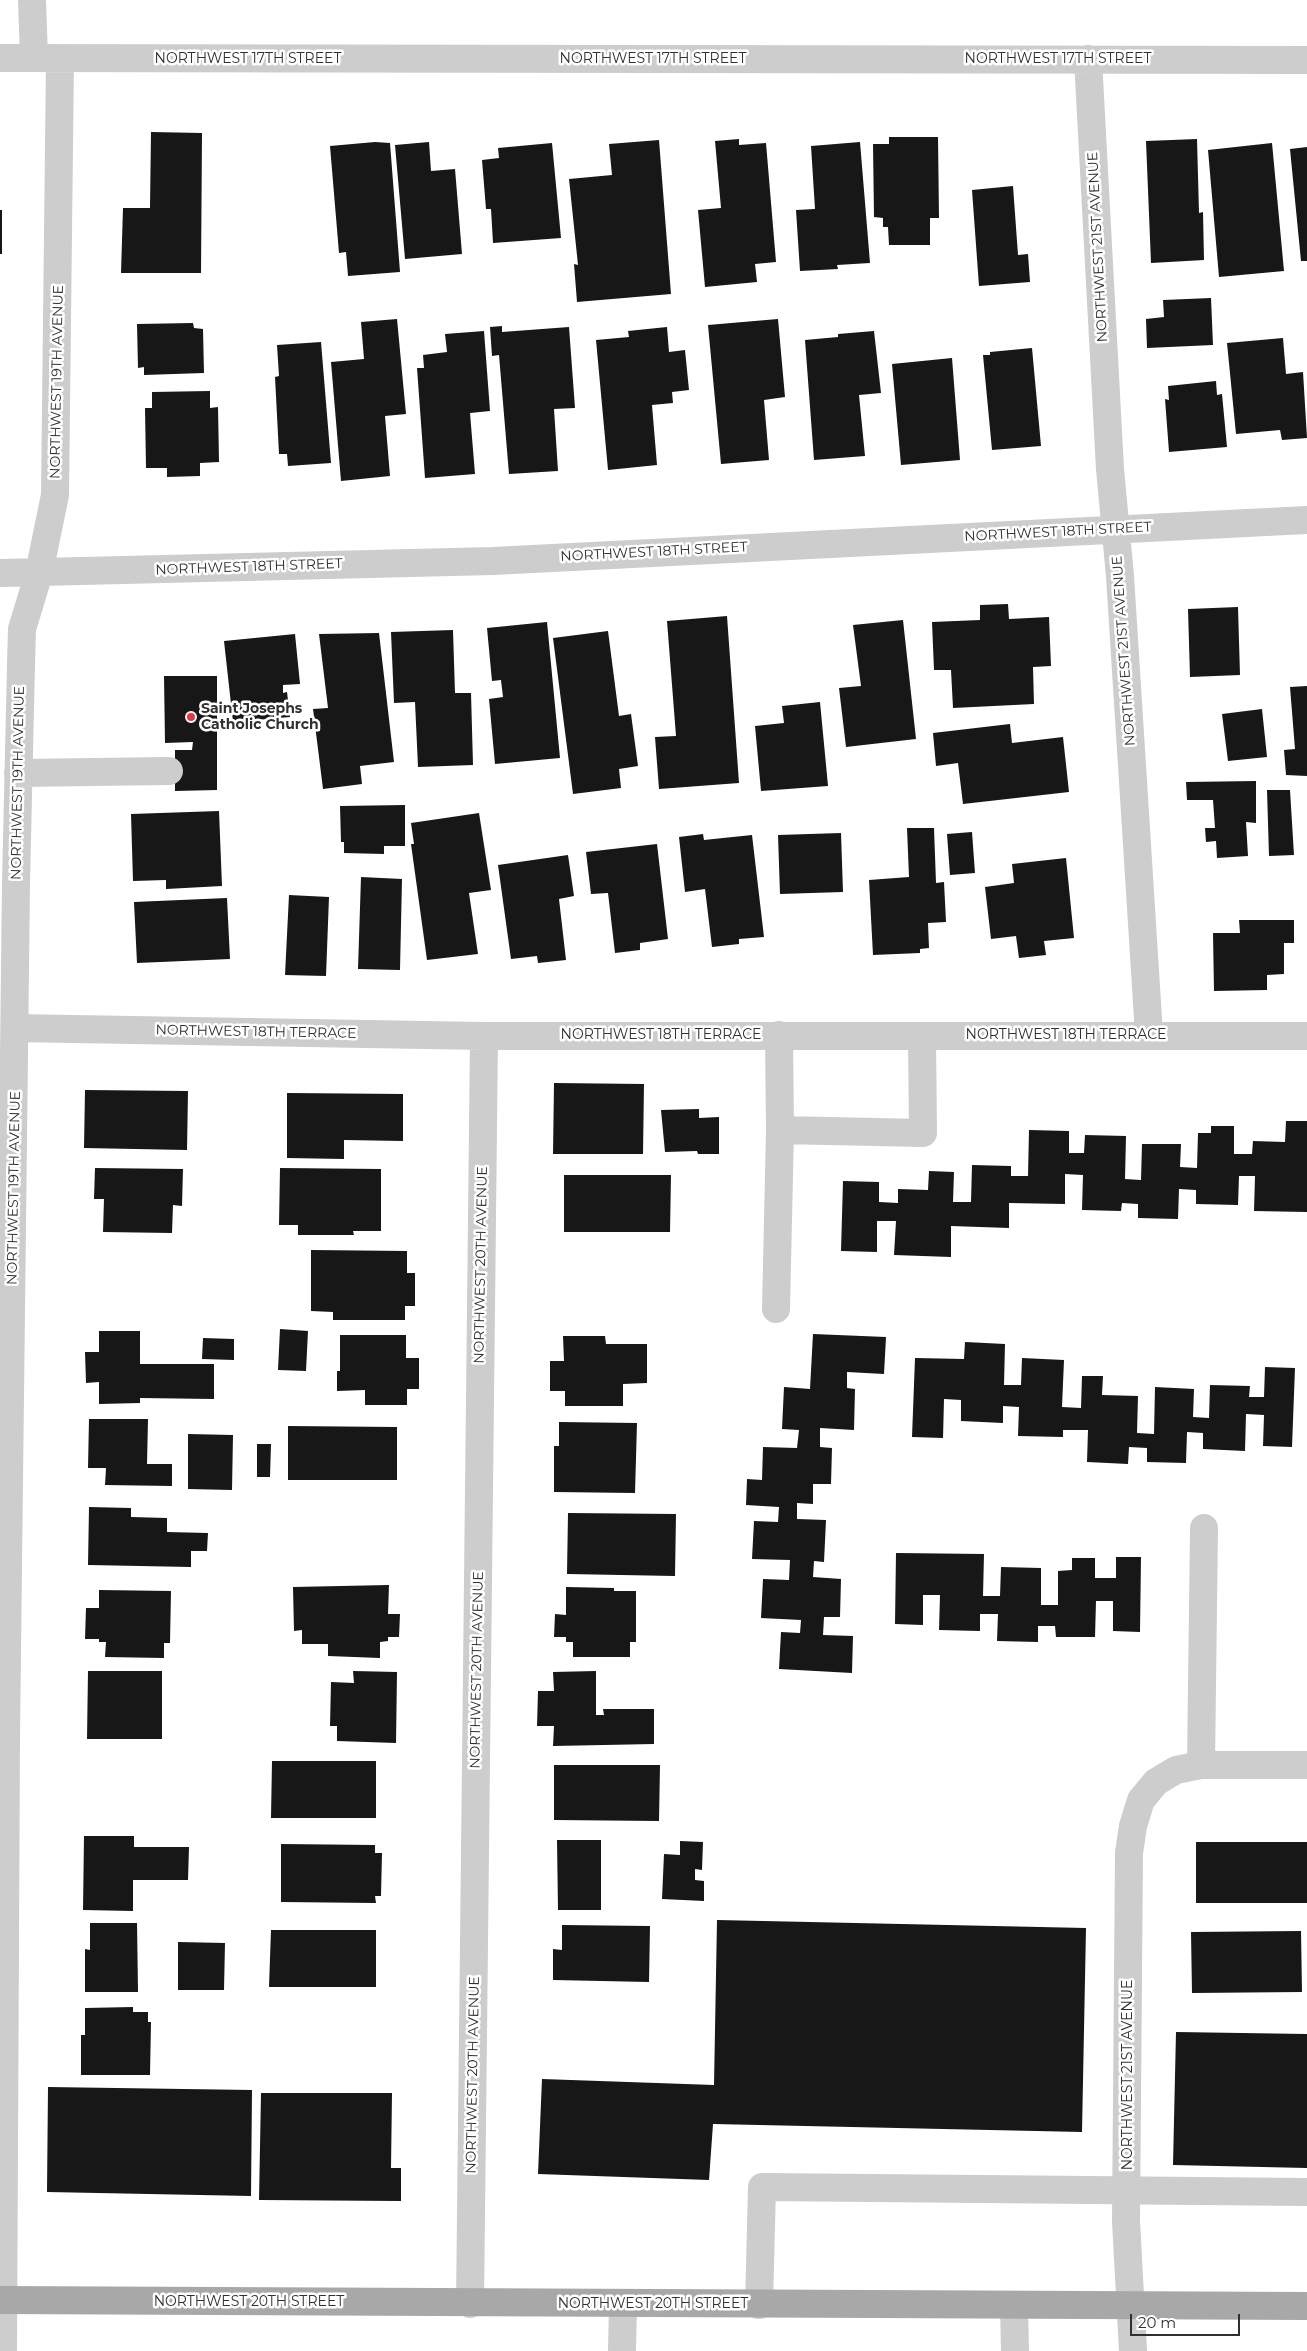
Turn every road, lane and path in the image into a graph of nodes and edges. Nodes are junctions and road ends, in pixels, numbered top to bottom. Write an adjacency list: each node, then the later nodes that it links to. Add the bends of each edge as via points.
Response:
1 (32, 0): 3 (street, NORTHWEST 19TH AVENUE)
2 (0, 58): 3 (street, NORTHWEST 17TH STREET)
3 (47, 59): 4 (street, NORTHWEST 17TH STREET); 9 (street, NORTHWEST 19TH AVENUE, via 55,495)
4 (1088, 59): 5 (street, NORTHWEST 17TH STREET); 7 (street, NORTHWEST 21ST AVENUE)
5 (1307, 60)
6 (1307, 520): 7 (street, NORTHWEST 18TH STREET)
7 (1116, 529): 9 (street, NORTHWEST 18TH STREET, via 493,561); 15 (street, NORTHWEST 21ST AVENUE)
8 (0, 573): 9 (street, NORTHWEST 18TH STREET)
9 (39, 573): 10 (street, NORTHWEST 19TH AVENUE)
10 (10, 666): 12 (street, NORTHWEST 19TH AVENUE)
11 (169, 771): 12 (street)
12 (18, 773): 13 (street, NORTHWEST 19TH AVENUE)
13 (8, 883): 14 (street, NORTHWEST 19TH AVENUE)
14 (15, 1028): 17 (street, NORTHWEST 18TH TERRACE); 22 (street, NORTHWEST 19TH AVENUE)
15 (1149, 1034): 18 (street, NORTHWEST 18TH TERRACE); 19 (street, NORTHWEST 18TH TERRACE)
16 (779, 1035): 17 (street, NORTHWEST 18TH TERRACE); 18 (street, NORTHWEST 18TH TERRACE); 20 (street)
17 (484, 1036): 30 (street, NORTHWEST 20TH AVENUE)
18 (922, 1036): 20 (street, via 922,1134)
19 (1307, 1036)
20 (780, 1130): 21 (street)
21 (776, 1309)
22 (6, 1437): 24 (street, NORTHWEST 19TH AVENUE)
23 (1204, 1528): 25 (street)
24 (3, 1737): 29 (street, NORTHWEST 19TH AVENUE)
25 (1201, 1765): 26 (street); 27 (street, NORTHWEST 21ST AVENUE, via 1176,1770 1156,1782 1141,1800 1133,1826 1129,1853)
26 (1307, 1765)
27 (1127, 2191): 28 (street); 32 (street, via 762,2187); 34 (street, NORTHWEST 21ST AVENUE)
28 (1307, 2192)
29 (2, 2300): 30 (main road, NORTHWEST 20TH STREET); 36 (street, NORTHWEST 19TH AVENUE)
30 (470, 2304): 31 (main road, NORTHWEST 20TH STREET)
31 (622, 2304): 32 (main road, NORTHWEST 20TH STREET); 37 (street)
32 (759, 2304): 33 (main road, NORTHWEST 20TH STREET)
33 (1014, 2305): 34 (main road, NORTHWEST 20TH STREET); 38 (street)
34 (1131, 2305): 35 (main road, NORTHWEST 20TH STREET); 39 (street, NORTHWEST 21ST AVENUE)
35 (1307, 2306)
36 (3, 2351)
37 (622, 2351)
38 (1014, 2351)
39 (1133, 2351)

